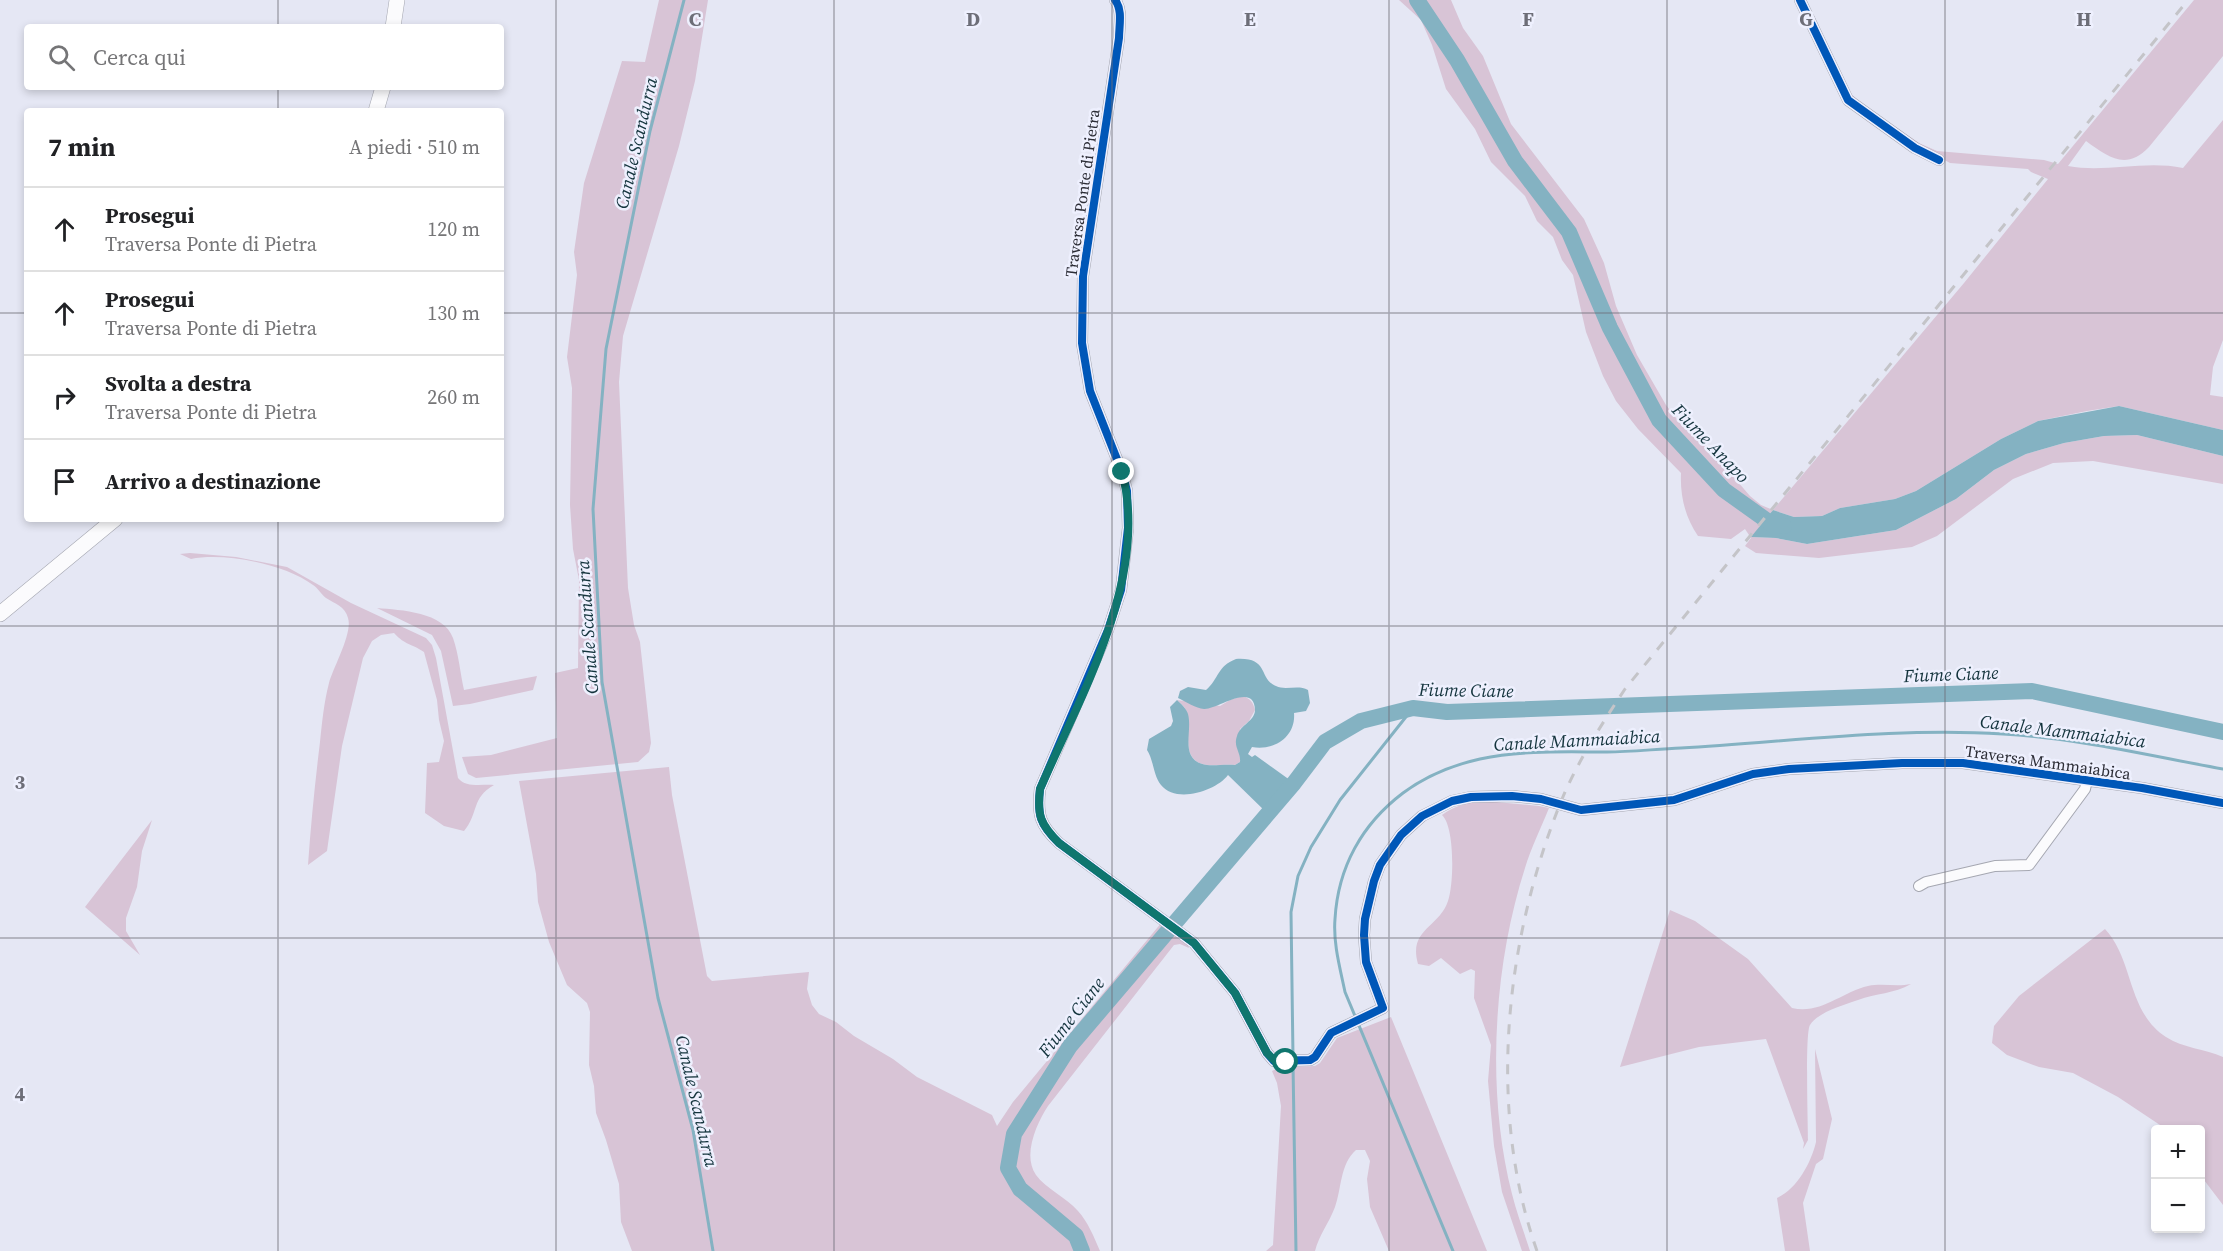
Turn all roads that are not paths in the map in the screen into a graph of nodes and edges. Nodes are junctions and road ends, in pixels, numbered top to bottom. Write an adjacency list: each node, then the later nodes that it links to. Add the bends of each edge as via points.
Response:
1 (397, 0): 4 (street)
2 (1115, 0): 13 (street, Traversa Ponte di Pietra, via 1120,13 1119,38 1081,310 1090,391 1125,482 1128,528 1121,590 1108,630 1040,789 1038,805 1045,829 1059,843 1164,919 1209,959 1235,993 1274,1060)
3 (1800, 0): 7 (street, via 1848,100 1915,148)
4 (393, 24)
5 (382, 90): 6 (street)
6 (377, 108)
7 (1939, 160)
8 (111, 522): 9 (street)
9 (0, 614)
10 (2087, 780): 11 (street, Traversa Mammaiabica); 12 (street, via 2085,789 2029,865 1995,866); 13 (street, Traversa Mammaiabica, via 1963,763 1902,763 1753,774 1674,800 1581,810 1512,796 1471,796 1452,801 1422,816 1401,835 1374,881 1364,935 1366,962 1383,1008 1331,1033 1316,1057)
11 (2223, 803)
12 (1919, 886)
13 (1302, 1061)

